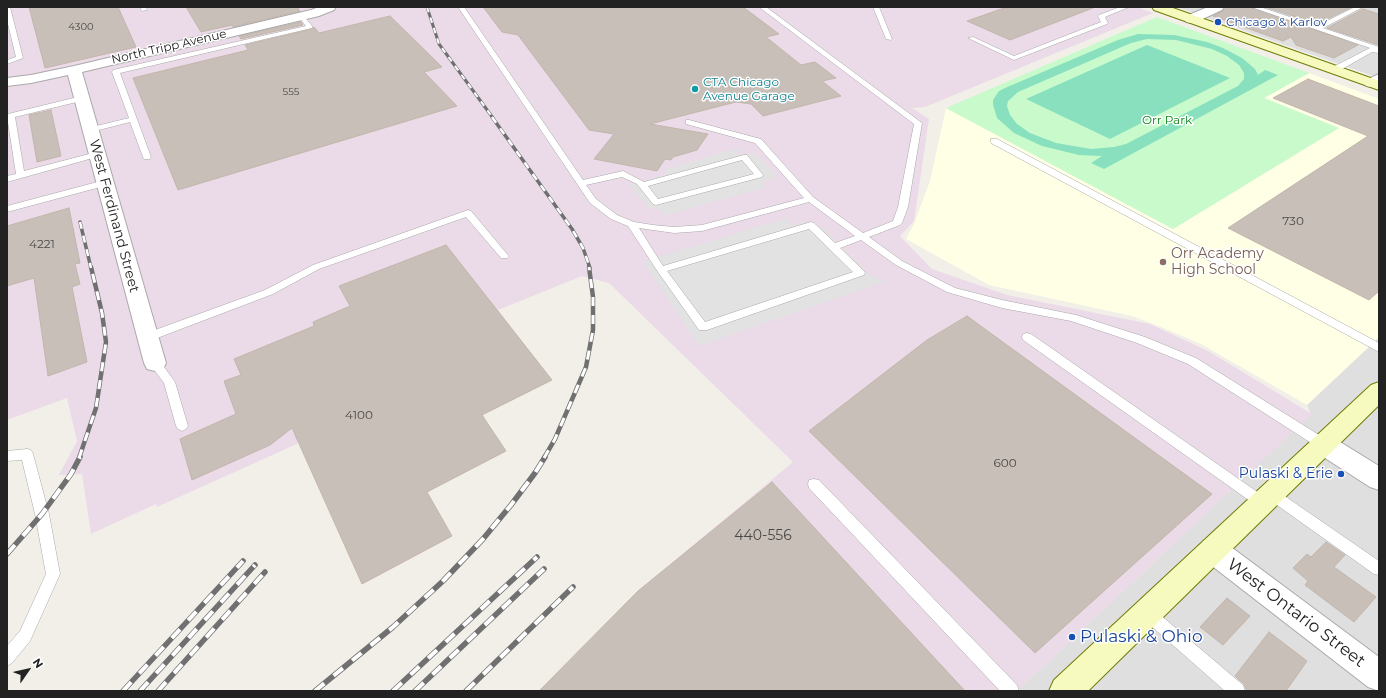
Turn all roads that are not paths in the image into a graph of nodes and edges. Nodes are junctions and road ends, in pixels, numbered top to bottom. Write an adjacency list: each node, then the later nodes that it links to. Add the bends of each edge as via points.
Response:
1 (7, 7): 17 (lane, via 20,58)
2 (330, 7): 11 (street, North Tripp Avenue)
3 (461, 7): 33 (lane)
4 (762, 7): 38 (lane, via 918,123 903,206 897,223)
5 (876, 7): 15 (lane)
6 (1126, 7): 14 (lane, via 1101,16 1105,23 1014,58)
7 (1158, 7): 12 (main road)
8 (1218, 7): 12 (street)
9 (1254, 7): 13 (lane)
10 (1360, 7): 13 (lane)
11 (301, 16): 18 (street, North Tripp Avenue); 24 (lane, via 310,27 116,72)
12 (1191, 19): 19 (main road)
13 (1318, 28): 16 (lane)
14 (971, 38)
15 (889, 39)
16 (1379, 50): 19 (lane, via 1371,50)
17 (7, 62)
18 (74, 70): 20 (street, North Tripp Avenue); 22 (street, West Ferdinand Street)
19 (1334, 70): 21 (main road)
20 (7, 82)
21 (1376, 82)
22 (82, 98): 23 (lane); 26 (street, West Ferdinand Street)
23 (9, 116): 30 (lane)
24 (134, 119): 26 (lane); 29 (lane)
25 (689, 122): 35 (lane, via 758,140)
26 (91, 130): 28 (street, West Ferdinand Street)
27 (994, 141): 44 (lane)
28 (97, 154): 30 (lane); 32 (street, West Ferdinand Street)
29 (147, 156)
30 (20, 175): 31 (lane)
31 (7, 179)
32 (105, 183): 36 (lane); 42 (street, West Ferdinand Street)
33 (581, 183): 34 (lane, via 623,174); 37 (lane, via 602,209)
34 (642, 185): 34 (lane, via 656,202 759,175 744,157)
35 (810, 198): 37 (lane, via 702,228 674,230); 38 (lane)
36 (7, 209)
37 (632, 224): 41 (lane)
38 (863, 237): 39 (lane); 48 (lane, via 899,263 951,290 1002,304 1072,318 1141,340 1192,361)
39 (834, 247): 41 (lane, via 810,225); 41 (lane, via 860,273 703,327)
40 (504, 256): 42 (lane, via 468,213 316,267 269,292)
41 (662, 270)
42 (148, 337): 45 (street, West Ferdinand Street)
43 (1027, 337): 52 (lane)
44 (1379, 348)
45 (155, 363): 47 (lane, via 169,382)
46 (1376, 398): 48 (main road)
47 (182, 426)
48 (1323, 444): 50 (street); 52 (main road)
49 (7, 456): 56 (lane, via 27,454 53,574 25,636)
50 (1379, 479)
51 (814, 484): 58 (lane)
52 (1266, 498): 53 (main road); 54 (lane)
53 (1213, 550): 55 (main road); 57 (street, West Ontario Street)
54 (1379, 569)
55 (1147, 613): 59 (main road); 60 (lane)
56 (7, 658)
57 (1379, 676)
58 (1011, 691)
59 (1065, 691)
60 (1237, 691)

